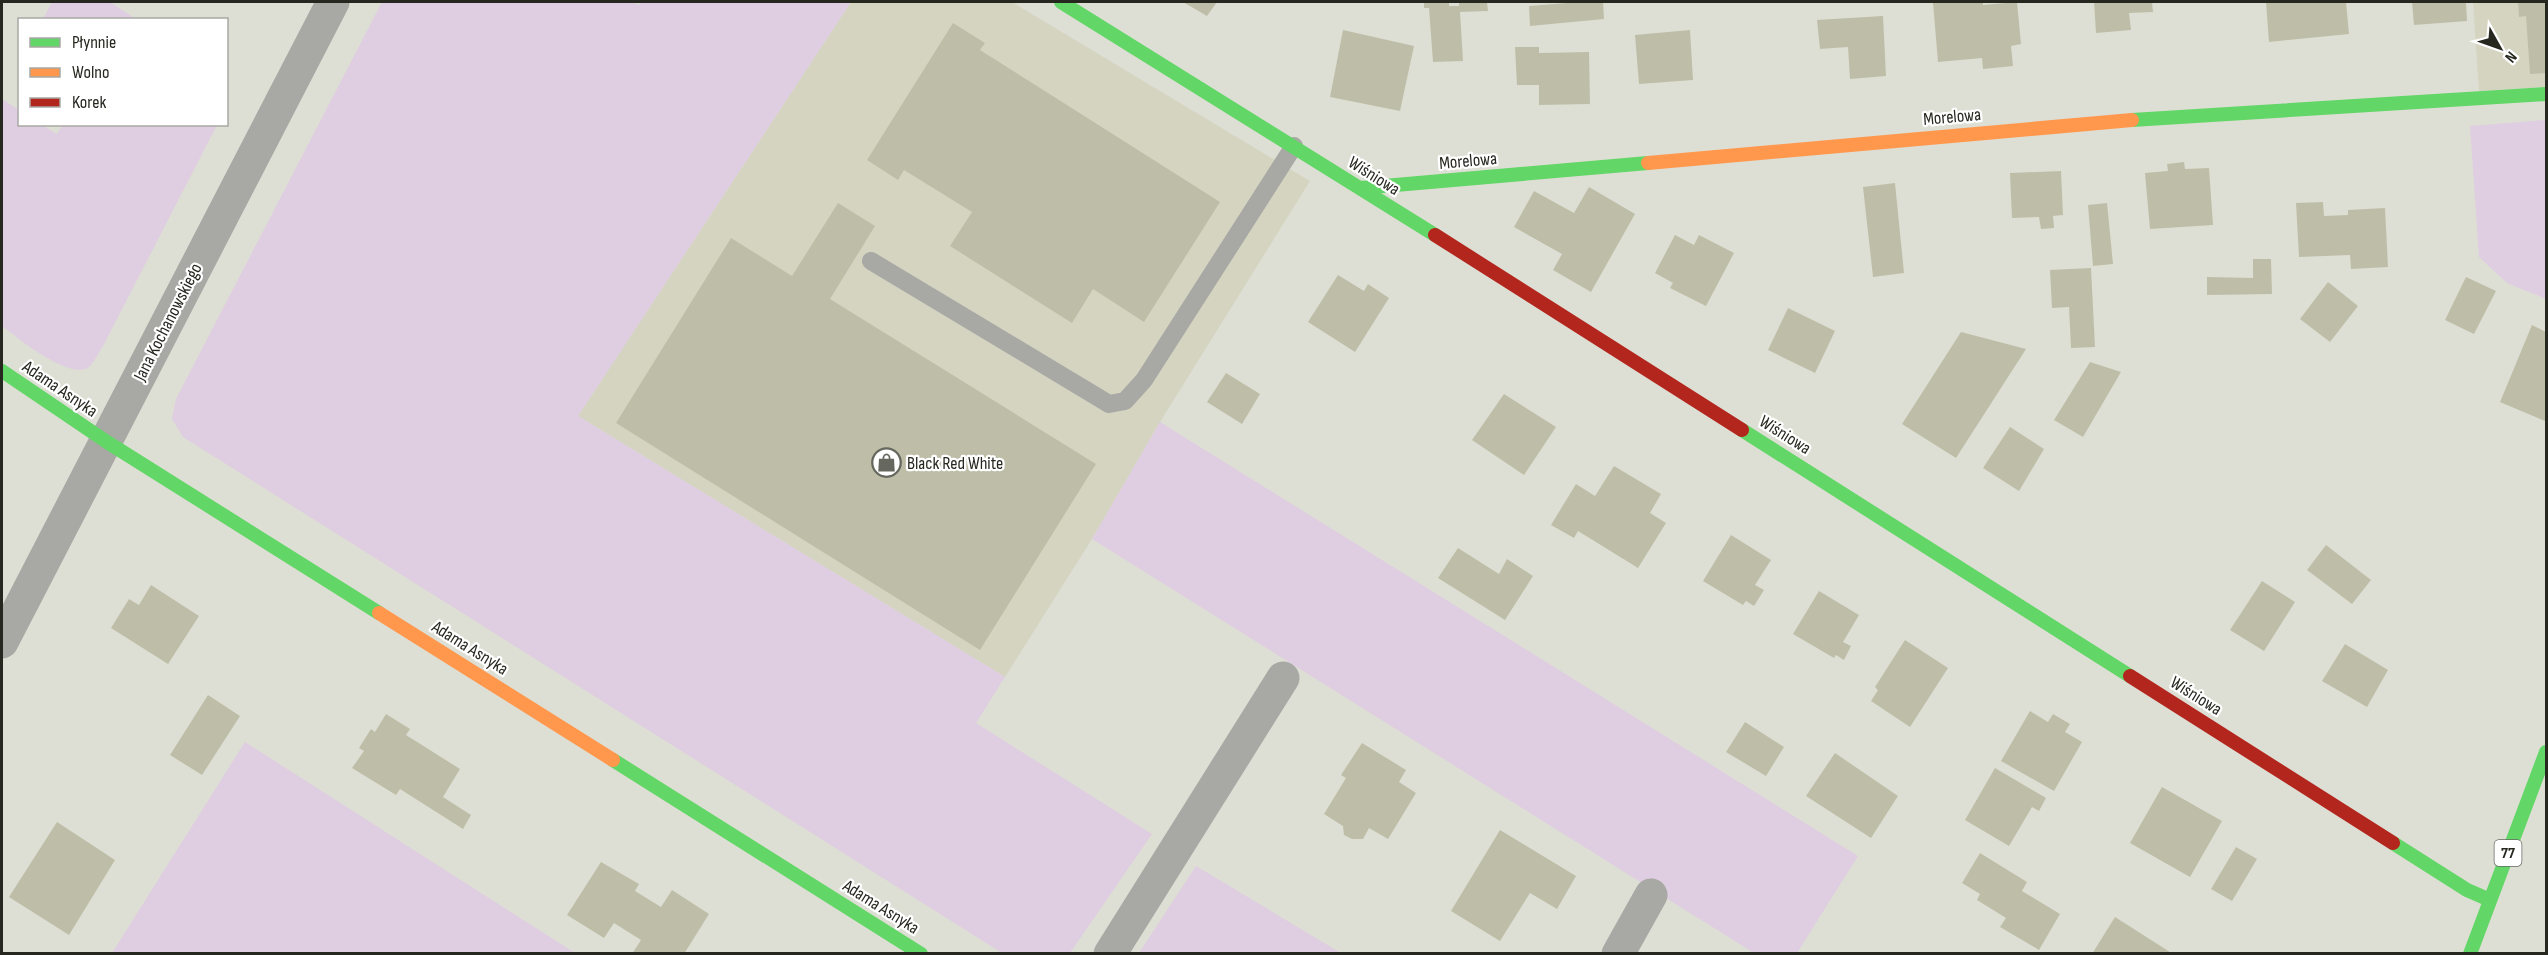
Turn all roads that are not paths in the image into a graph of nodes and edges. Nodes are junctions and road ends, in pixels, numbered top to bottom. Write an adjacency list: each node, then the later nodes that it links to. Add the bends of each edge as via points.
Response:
1 (333, 2): 8 (street, Jana Kochanowskiego)
2 (1060, 2): 4 (street, Wiśniowa)
3 (2547, 94): 5 (street, Morelowa, via 2126,120)
4 (1294, 146): 5 (street, Wiśniowa); 6 (lane, via 1144,380 1125,401 1109,404)
5 (1361, 188): 13 (street, Wiśniowa, via 2468,890)
6 (871, 261)
7 (2, 371): 8 (street, Adama Asnyka)
8 (107, 442): 9 (street, Jana Kochanowskiego); 14 (street, Adama Asnyka)
9 (2, 642)
10 (1283, 678): 15 (street)
11 (2547, 752): 13 (street, 77)
12 (1651, 895): 16 (street)
13 (2490, 900): 17 (street, 77)
14 (921, 954)
15 (1110, 954)
16 (1618, 954)
17 (2470, 954)

